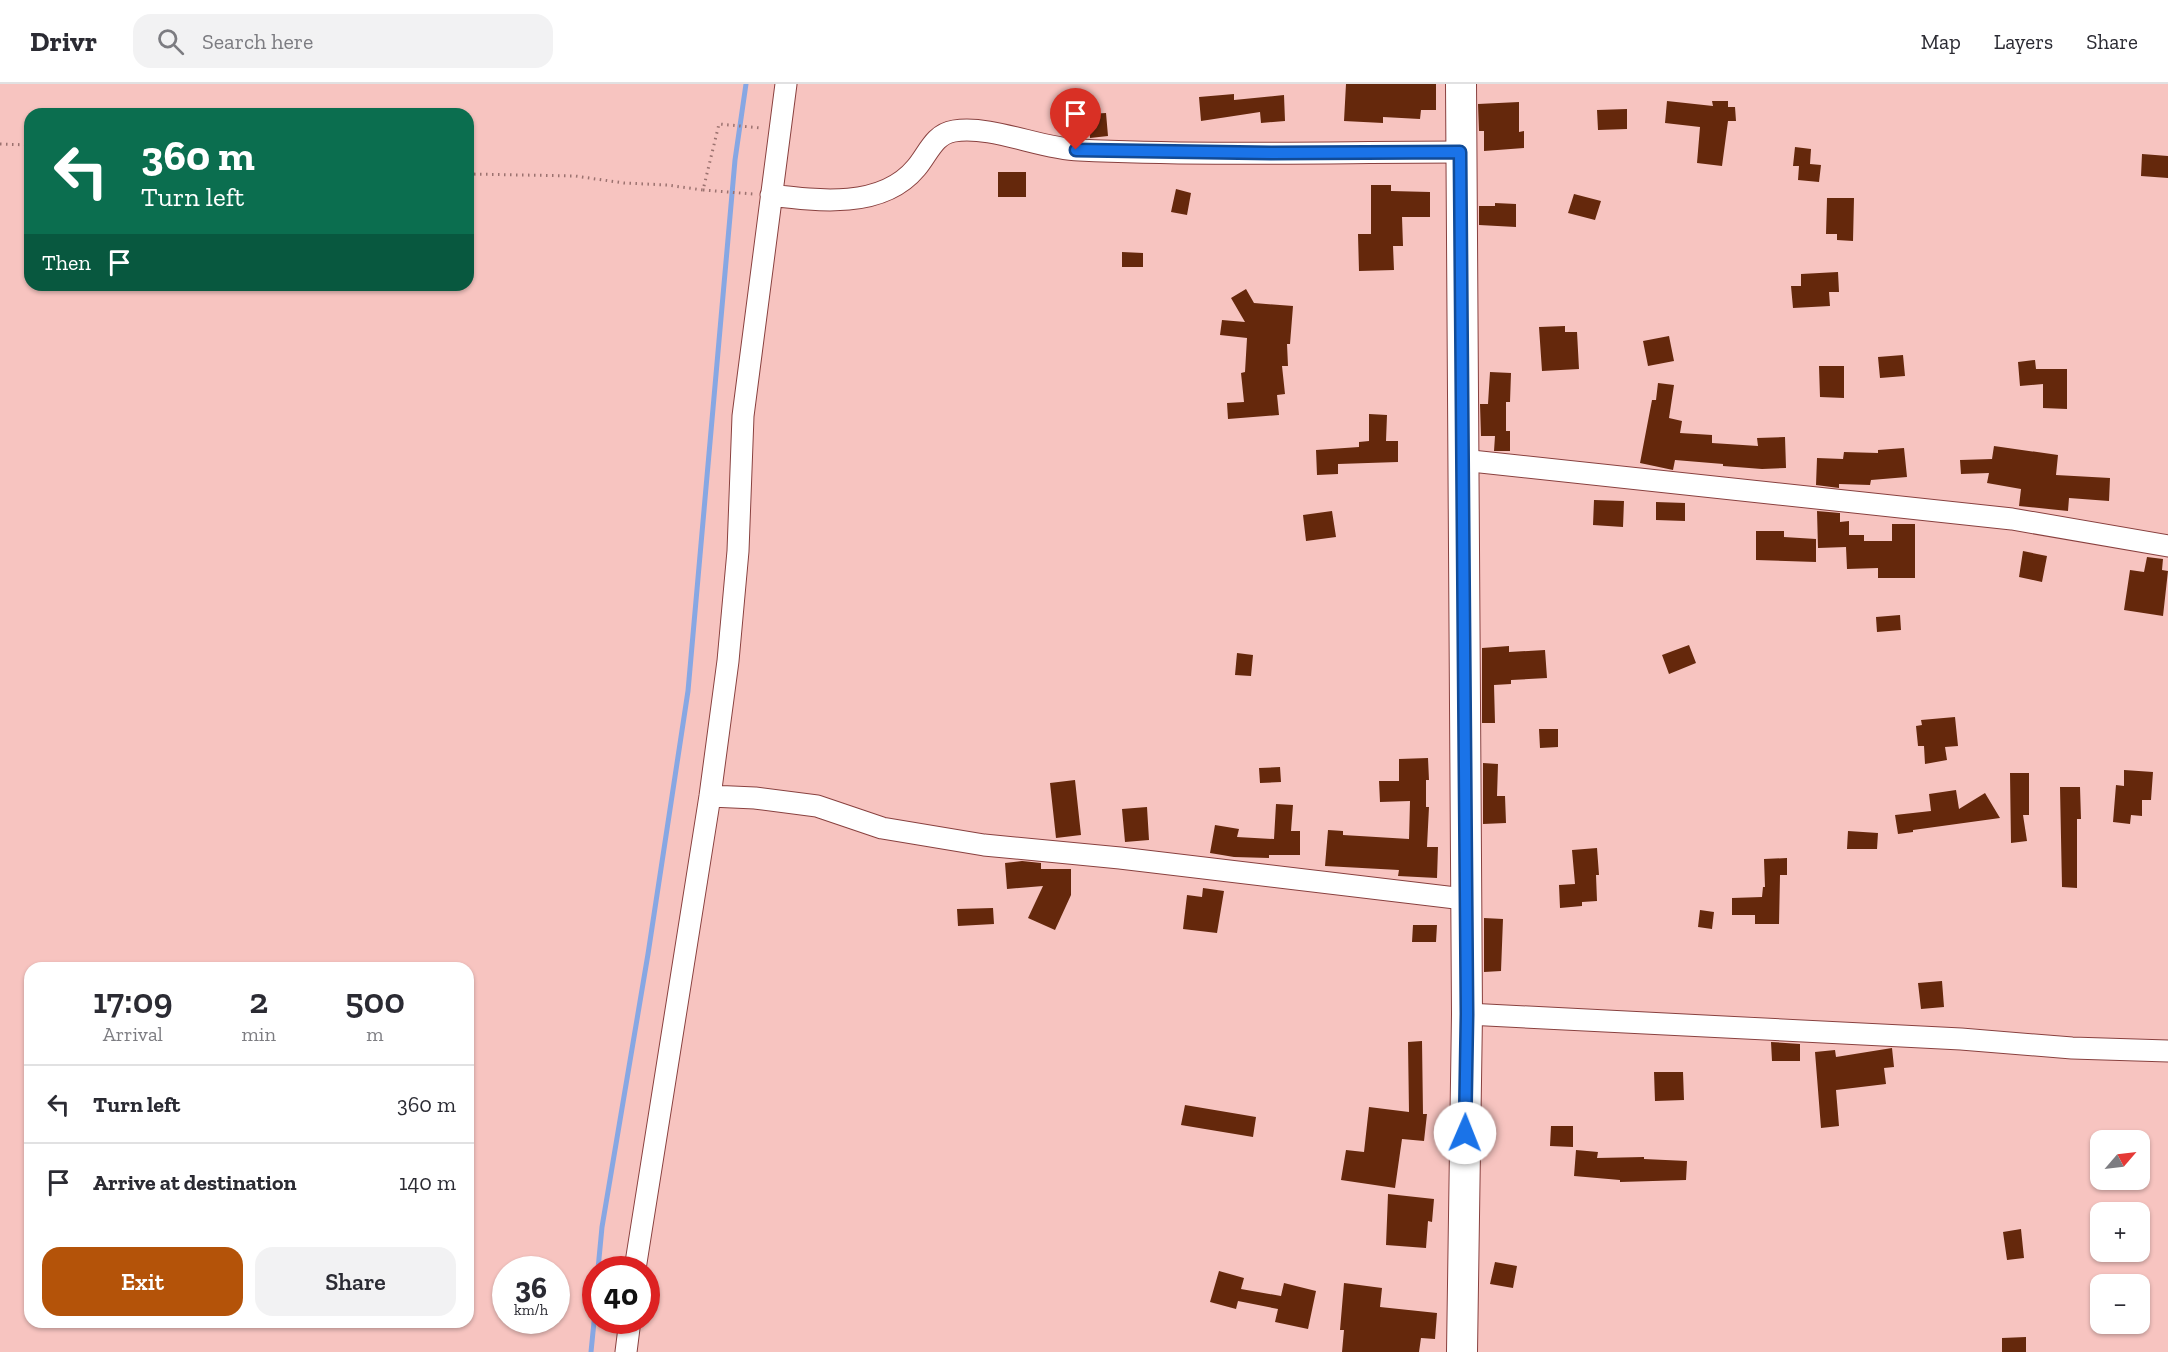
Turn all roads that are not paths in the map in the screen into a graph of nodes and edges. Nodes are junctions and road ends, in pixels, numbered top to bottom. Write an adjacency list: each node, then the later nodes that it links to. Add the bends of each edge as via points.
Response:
1 (786, 84): 4 (street)
2 (1461, 84): 3 (street)
3 (1460, 152): 4 (street, via 1076,150 978,131 954,131 938,139 916,169 895,186 872,196 803,199); 5 (street)
4 (764, 195): 7 (street, via 743,416 737,562)
5 (1462, 460): 6 (street, via 2012,519); 8 (street)
6 (2168, 546)
7 (710, 796): 8 (street, via 817,806 882,828 984,845); 11 (street)
8 (1464, 899): 9 (street)
9 (1467, 1014): 10 (street); 14 (street)
10 (2168, 1051)
11 (637, 1256)
12 (628, 1334): 13 (street)
13 (626, 1352)
14 (1462, 1352)

